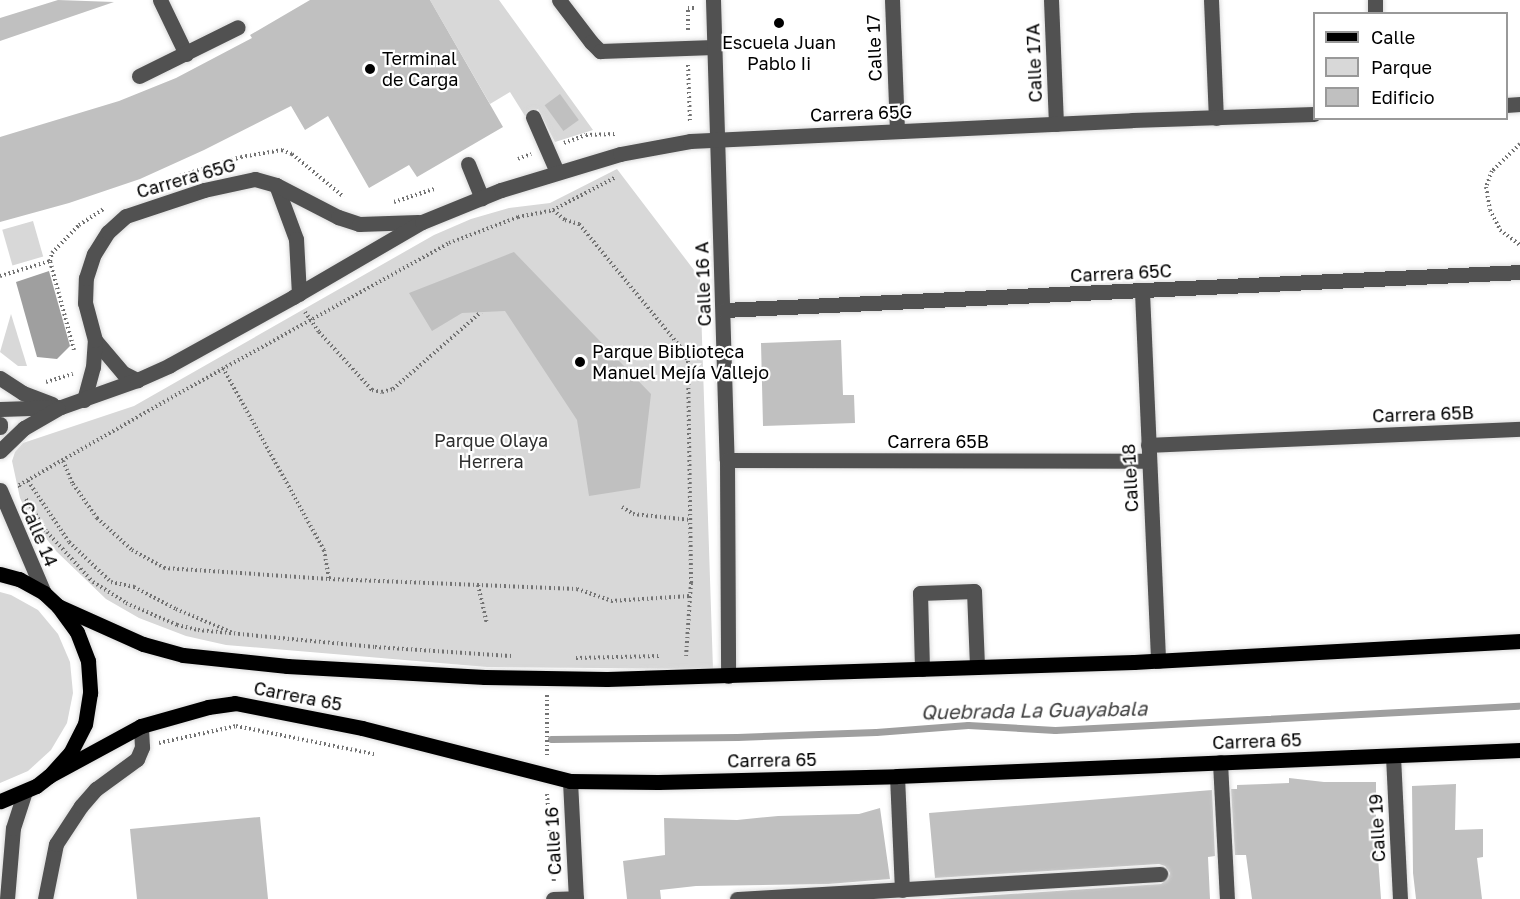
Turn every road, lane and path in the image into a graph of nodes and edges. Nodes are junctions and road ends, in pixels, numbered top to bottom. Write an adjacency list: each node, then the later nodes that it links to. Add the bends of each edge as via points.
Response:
1 (160, 0): 11 (street)
2 (558, 0): 10 (street, via 600,51)
3 (713, 0): 9 (street, Calle 16 A)
4 (892, 0): 17 (street, Calle 17)
5 (1051, 0): 16 (street, Calle 17A)
6 (1211, 0): 15 (street)
7 (688, 8): 10 (path)
8 (238, 27): 11 (street)
9 (714, 47): 10 (street); 18 (street, Calle 16 A)
10 (688, 48): 19 (path)
11 (186, 54): 12 (street)
12 (139, 76)
13 (1313, 114): 15 (street, Carrera 65G)
14 (533, 117): 23 (street)
15 (1216, 118): 16 (street, Carrera 65G)
16 (1056, 124): 17 (street, Carrera 65G)
17 (897, 131): 18 (street, Carrera 65G)
18 (718, 140): 19 (street, Carrera 65G); 37 (street, Calle 16 A)
19 (690, 141): 23 (street, Carrera 65G, via 620,154)
20 (1520, 144): 32 (path, via 1492,171 1486,187 1490,210 1500,230)
21 (282, 150): 28 (path, via 292,153)
22 (468, 164): 27 (street)
23 (557, 172): 27 (street, Carrera 65G)
24 (619, 175): 30 (path)
25 (276, 185): 31 (street, Carrera 65G, via 359,224); 36 (street, via 296,239); 40 (street, Carrera 65G, via 255,179 204,190 139,211 112,227 94,254 86,278 85,303)
26 (434, 189): 29 (path)
27 (482, 198): 31 (street, Carrera 65G)
28 (349, 202)
29 (390, 203)
30 (553, 210): 39 (path, via 508,220 449,243); 58 (path, via 565,220 579,224 688,361)
31 (422, 222): 36 (street, Carrera 65G)
32 (1520, 245)
33 (1520, 272): 35 (street, Carrera 65C)
34 (0, 276): 41 (path, via 50,261)
35 (1142, 292): 37 (street, Carrera 65C); 52 (street, Calle 18)
36 (296, 295): 39 (path); 45 (street, Carrera 65G)
37 (724, 310): 53 (street, Calle 16 A)
38 (481, 312): 39 (path, via 393,389 382,392 372,390)
39 (310, 319): 42 (path)
40 (95, 340): 45 (street, Carrera 65G, via 112,363); 47 (street, Carrera 65G)
41 (76, 357)
42 (223, 368): 54 (path); 60 (path, via 324,550)
43 (79, 371): 46 (path)
44 (0, 378): 48 (street, via 23,393)
45 (137, 380): 47 (street, Carrera 65G)
46 (37, 385)
47 (84, 400): 48 (street, Carrera 65G)
48 (61, 407): 49 (street, Carrera 65G); 51 (street, via 24,428)
49 (0, 409)
50 (1520, 429): 52 (street, Carrera 65B)
51 (0, 451)
52 (1149, 453): 53 (street, Carrera 65B); 74 (street, Calle 18)
53 (728, 460): 77 (street, Calle 16 A)
54 (63, 461): 55 (path); 60 (path, via 73,484 97,518 150,562 177,570)
55 (28, 481): 66 (path, via 69,542 111,582 134,587); 66 (path, via 19,485 31,508 93,582 169,623)
56 (0, 490): 62 (street, Calle 14)
57 (622, 507): 58 (path, via 633,514)
58 (691, 520): 63 (path)
59 (0, 574): 62 (main road)
60 (329, 579): 61 (path)
61 (478, 585): 63 (path, via 578,589 611,601); 65 (path)
62 (44, 593): 64 (main road)
63 (690, 596): 71 (path)
64 (58, 606): 77 (main road, Carrera 65, via 143,644 183,655 287,666 485,677); 84 (main road, via 88,661 90,693 85,724 70,753)
65 (487, 623)
66 (233, 633): 72 (path)
67 (1520, 641): 74 (main road, Carrera 65)
68 (697, 655): 71 (path)
69 (663, 656): 73 (path)
70 (675, 656): 71 (path)
71 (686, 656)
72 (524, 657)
73 (570, 658)
74 (1158, 661): 75 (main road, Carrera 65)
75 (977, 667): 76 (main road, Carrera 65); 76 (street, via 974,591 920,593)
76 (922, 669): 77 (main road, Carrera 65)
77 (729, 676)
78 (141, 726): 79 (street); 84 (main road, Carrera 65); 86 (main road, Carrera 65, via 208,707 235,704 362,728)
79 (142, 747): 81 (path, via 236,726); 93 (street, via 137,759 96,789 68,825 56,844)
80 (1520, 750): 82 (main road, Carrera 65)
81 (374, 754)
82 (1393, 756): 83 (main road, Carrera 65); 97 (street, Calle 19)
83 (1220, 762): 85 (main road, Carrera 65); 96 (street)
84 (50, 776): 87 (main road)
85 (897, 776): 86 (main road, Carrera 65); 90 (street)
86 (570, 781): 91 (street, Calle 16)
87 (25, 792): 88 (main road); 92 (street, via 14,828)
88 (0, 801)
89 (1160, 874): 90 (street)
90 (902, 890): 95 (street)
91 (576, 898): 94 (street)
92 (7, 899)
93 (45, 899)
94 (553, 899)
95 (736, 899)
96 (1227, 899)
97 (1400, 899)

